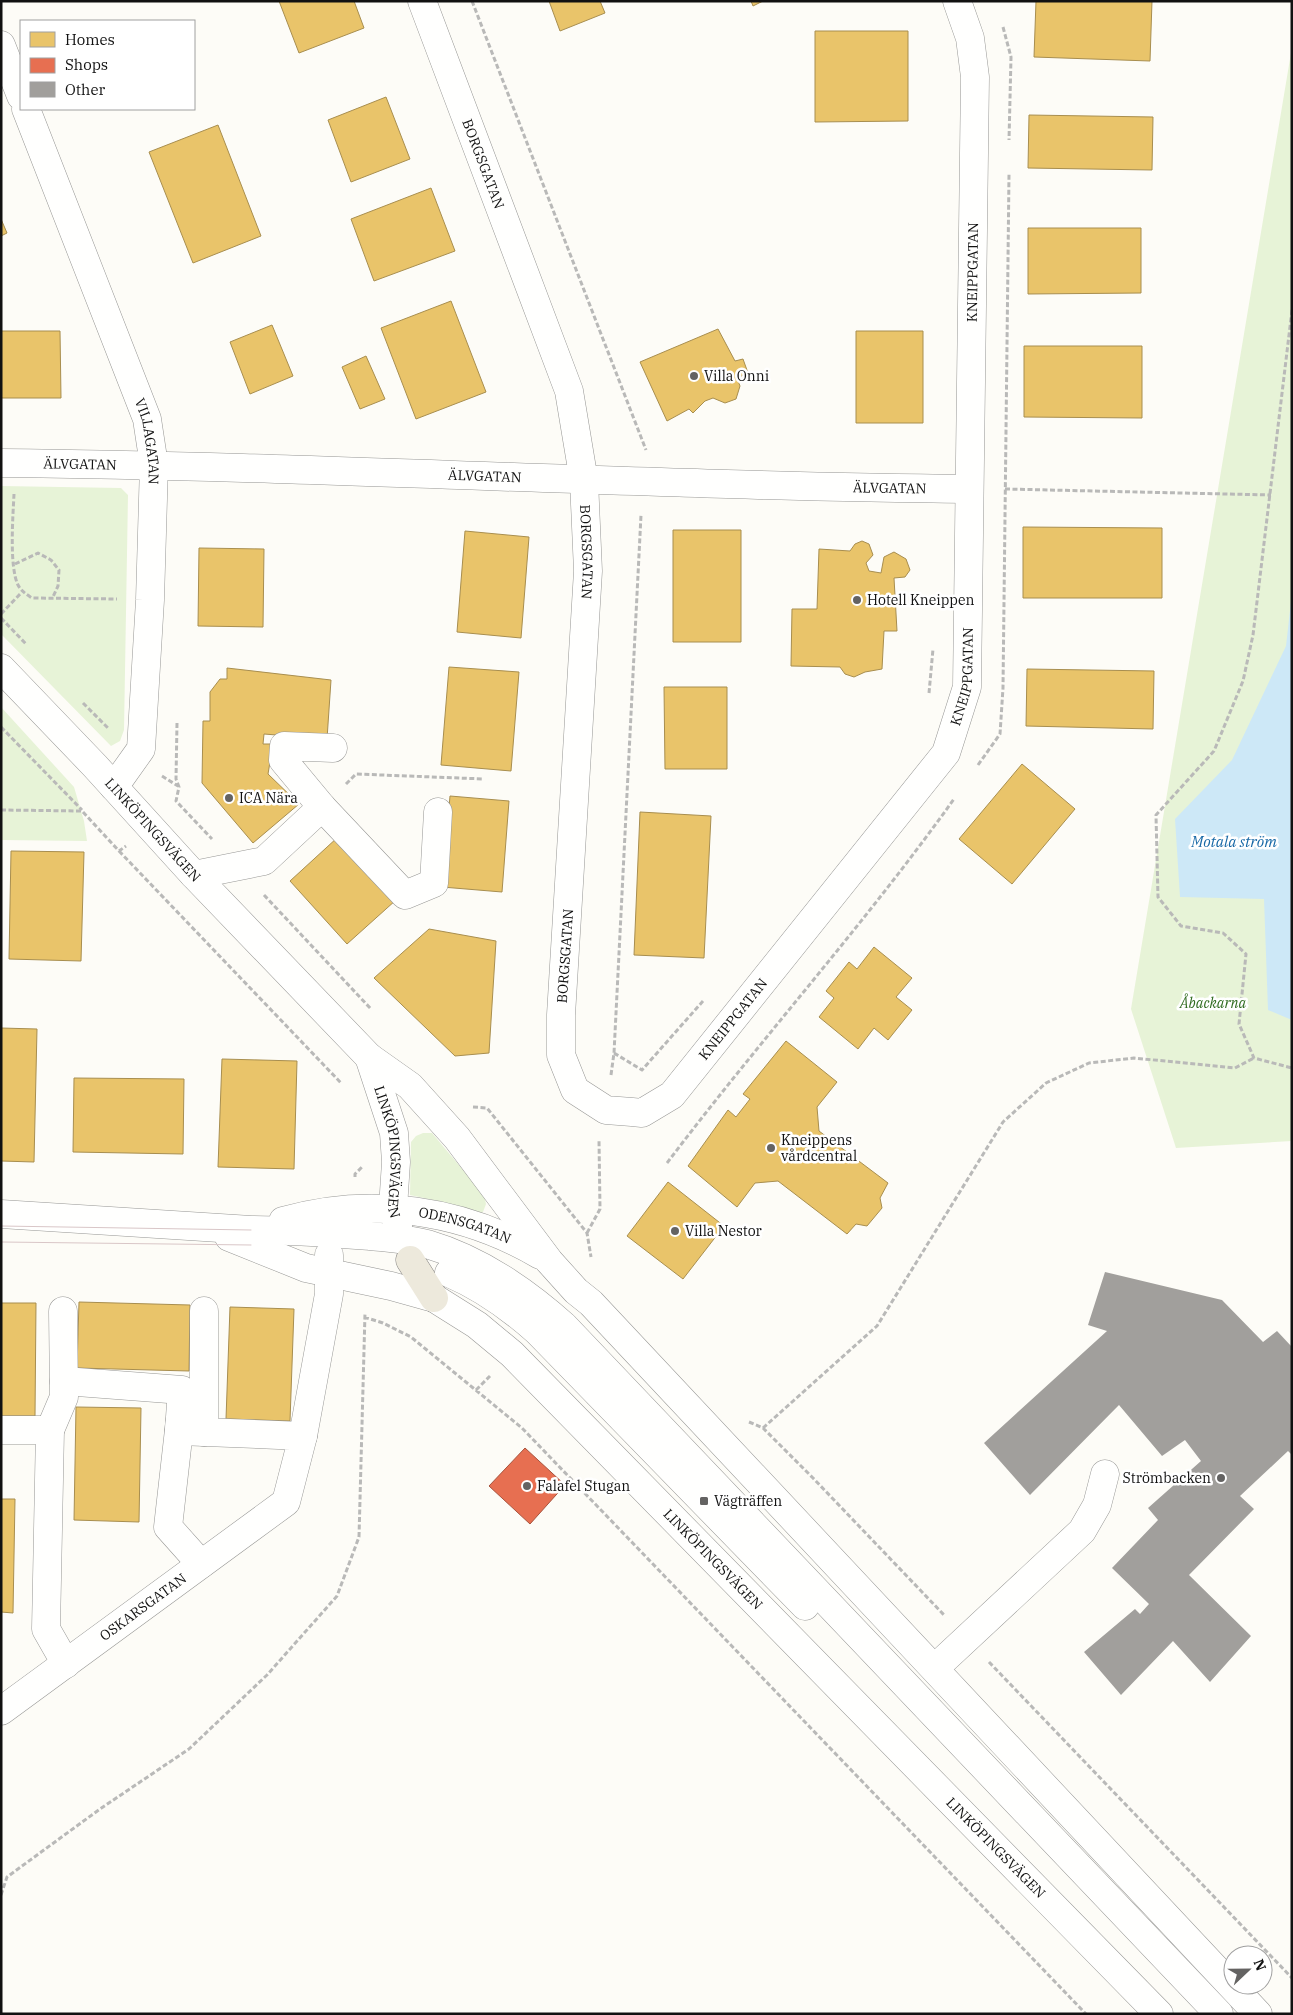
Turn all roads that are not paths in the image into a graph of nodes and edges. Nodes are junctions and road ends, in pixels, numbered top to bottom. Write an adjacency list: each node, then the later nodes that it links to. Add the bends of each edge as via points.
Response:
1 (422, 1): 8 (street, BORGSGATAN, via 569,390)
2 (958, 1): 9 (street, KNEIPPGATAN, via 970,38 975,77)
3 (1, 45): 4 (street)
4 (20, 93)
5 (26, 110): 7 (street, VILLAGATAN, via 147,419)
6 (9, 463): 7 (street, ÄLVGATAN)
7 (154, 465): 8 (street, ÄLVGATAN); 12 (street, VILLAGATAN, via 141,749)
8 (584, 481): 9 (street, ÄLVGATAN); 17 (street, BORGSGATAN, via 588,571 561,1055 576,1090)
9 (969, 488): 17 (street, KNEIPPGATAN, via 967,687 946,753 672,1095 642,1113)
10 (1, 668): 12 (street, LINKÖPINGSVÄGEN)
11 (333, 748): 13 (street, via 284,746 283,760)
12 (114, 787): 15 (street, LINKÖPINGSVÄGEN)
13 (322, 807): 14 (street, via 405,895 434,883); 15 (street, via 264,861)
14 (438, 812)
15 (194, 875): 16 (street, LINKÖPINGSVÄGEN)
16 (369, 1057): 18 (street, LINKÖPINGSVÄGEN, via 410,1086); 19 (street, LINKÖPINGSVÄGEN, via 394,1133)
17 (606, 1110)
18 (495, 1186): 23 (street); 26 (street, LINKÖPINGSVÄGEN)
19 (393, 1208): 22 (street, ODENSGATAN, via 308,1214); 23 (street, ODENSGATAN, via 457,1220); 24 (street, LINKÖPINGSVÄGEN)
20 (1, 1214): 22 (street)
21 (1, 1231): 22 (street, ODENSGATAN)
22 (244, 1237): 24 (street, via 289,1230); 25 (street, ODENSGATAN, via 306,1268)
23 (514, 1240): 26 (street, ODENSGATAN); 28 (street)
24 (406, 1250): 25 (street); 27 (main road, LINKÖPINGSVÄGEN); 28 (street, via 426,1244 470,1261); 42 (street, via 471,1282 500,1300 537,1331)
25 (329, 1261): 27 (street, ODENSGATAN, via 361,1279); 35 (street, via 329,1294)
26 (550, 1261): 39 (street, LINKÖPINGSVÄGEN)
27 (434, 1298): 41 (street, LINKÖPINGSVÄGEN, via 477,1325 518,1360)
28 (538, 1303): 43 (street, via 564,1326 771,1542)
29 (63, 1311): 31 (street)
30 (204, 1312): 32 (street)
31 (64, 1381): 32 (street, via 182,1390); 34 (street, via 64,1397)
32 (192, 1427): 35 (street); 37 (street, via 168,1527)
33 (1, 1430): 34 (street)
34 (50, 1430): 38 (street, via 46,1628)
35 (303, 1436): 37 (street, OSKARSGATAN, via 286,1502)
36 (1105, 1474): 39 (street, via 1097,1505 1082,1531)
37 (201, 1564): 38 (street, OSKARSGATAN)
38 (66, 1664): 40 (street, OSKARSGATAN)
39 (935, 1668): 44 (street, LINKÖPINGSVÄGEN)
40 (1, 1711)
41 (1159, 2014)
42 (1196, 2014)
43 (1219, 2014)
44 (1258, 2014)

